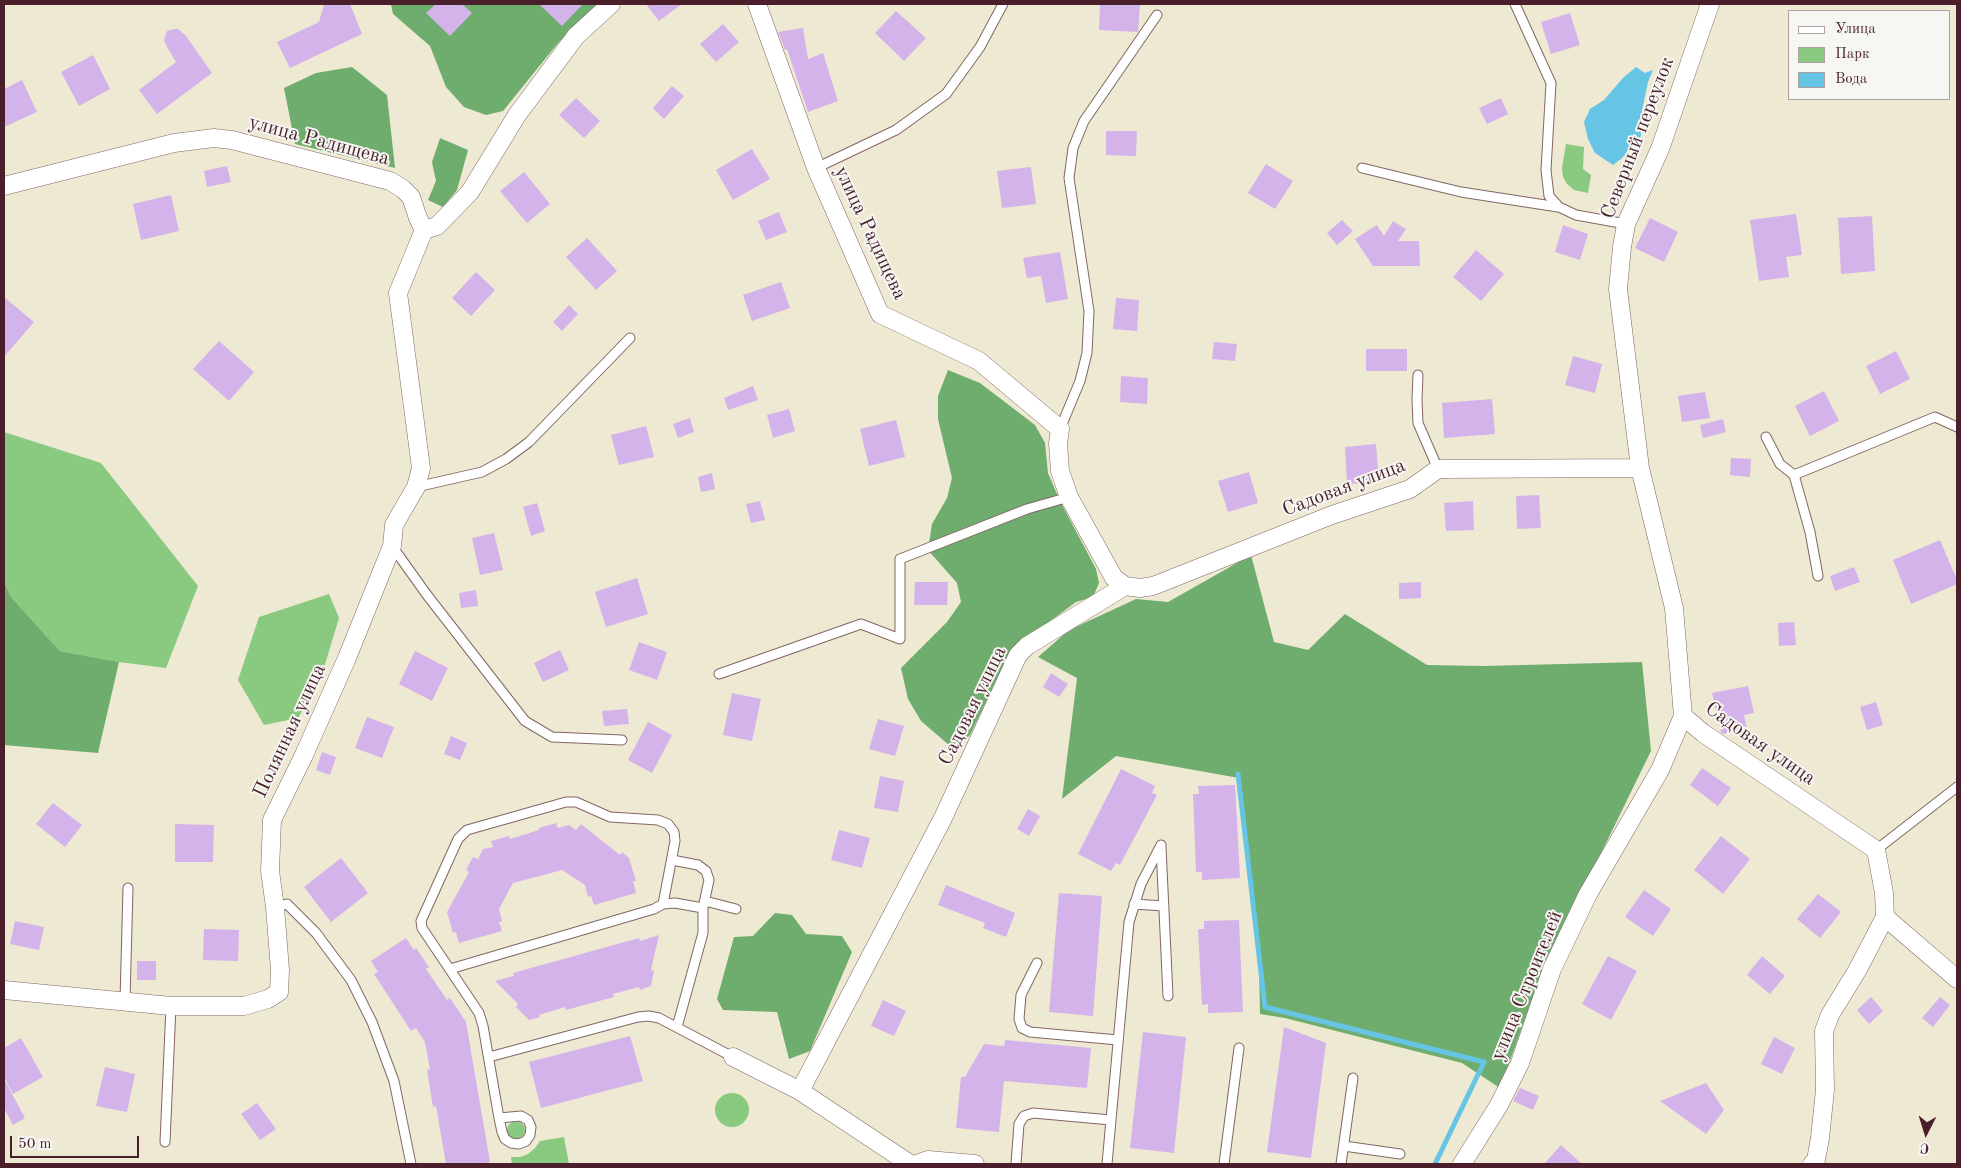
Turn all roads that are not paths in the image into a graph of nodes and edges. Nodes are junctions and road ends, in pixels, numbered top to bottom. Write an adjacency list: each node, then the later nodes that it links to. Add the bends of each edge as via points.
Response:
1 (611, 4): 12 (street, via 576,36 517,115 470,192 437,226)
2 (757, 4): 7 (street, улица Радищева)
3 (1003, 4): 7 (lane, via 980,47 946,94 896,130)
4 (1515, 4): 10 (lane, via 1551,83 1546,170 1549,196)
5 (1710, 4): 11 (street, Северный переулок, via 1660,149)
6 (1157, 15): 16 (lane, via 1084,121 1073,148 1070,178 1089,311 1087,353 1080,381)
7 (816, 168): 16 (street, улица Радищева, via 880,314 979,362)
8 (1362, 168): 10 (lane, via 1462,192)
9 (4, 186): 12 (street, улица Радищева, via 174,143 214,138 390,181 411,197)
10 (1559, 207): 11 (lane, via 1576,215)
11 (1626, 224): 18 (street, Северный переулок, via 1618,289)
12 (424, 230): 21 (street, Полянная улица, via 398,293 420,449 421,468)
13 (630, 338): 21 (lane, via 529,442 506,459 482,472)
14 (1418, 375): 19 (lane, via 1418,423)
15 (1957, 427): 20 (lane, via 1935,417)
16 (1060, 429): 22 (street, via 1060,471)
17 (1766, 437): 20 (lane, via 1780,464)
18 (1640, 468): 19 (street, Садовая улица); 27 (street, Садовая улица, via 1674,608)
19 (1438, 469): 25 (street, Садовая улица, via 1410,489 1332,515 1153,586)
20 (1794, 475): 24 (lane)
21 (416, 487): 23 (street, Полянная улица, via 394,525)
22 (1069, 497): 25 (street, via 1114,578); 26 (lane, via 1027,509 900,559 900,639 861,624)
23 (392, 546): 28 (lane, via 525,721 552,736); 37 (street, Полянная улица, via 343,667 272,820 270,871)
24 (1818, 576)
25 (1125, 586): 53 (street, Садовая улица, via 1027,646 1018,655 943,818)
26 (719, 674)
27 (1683, 716): 30 (street, Садовая улица, via 1703,733); 67 (street, улица Строителей, via 1660,770 1588,894 1556,960 1520,1063 1499,1106)
28 (622, 740)
29 (1957, 787): 30 (lane)
30 (1876, 850): 39 (street)
31 (672, 860): 33 (lane); 35 (lane, via 698,865 706,871 709,880); 41 (lane, via 674,832 668,824 658,820 610,817 576,802 467,830 458,839 421,921 422,928)
32 (128, 888): 45 (lane)
33 (663, 904): 35 (lane); 41 (lane)
34 (1134, 904): 36 (lane); 36 (lane, via 1161,845); 48 (lane, via 1129,922)
35 (704, 905): 38 (lane); 47 (lane, via 703,933)
36 (1164, 906): 44 (lane)
37 (275, 907): 46 (street, Полянная улица, via 279,992 244,1006); 59 (lane, via 287,904 316,933 351,980 372,1022 394,1081)
38 (736, 909)
39 (1885, 917): 42 (street); 68 (street, via 1824,1031 1825,1090 1820,1138 1816,1160)
40 (1037, 963): 48 (lane, via 1021,996 1019,1019 1022,1028 1030,1032)
41 (450, 969): 50 (lane, via 479,1013)
42 (1957, 979)
43 (4, 990): 45 (street, Полянная улица)
44 (1168, 996)
45 (125, 1001): 46 (street, Полянная улица)
46 (171, 1006): 56 (lane)
47 (677, 1027): 50 (lane, via 659,1018 638,1017); 51 (lane)
48 (1118, 1040): 55 (lane)
49 (1239, 1048): 65 (lane)
50 (489, 1057): 54 (lane)
51 (733, 1057): 53 (street)
52 (1353, 1078): 57 (lane)
53 (800, 1091): 60 (street)
54 (499, 1118)
55 (1111, 1120): 63 (lane, via 1033,1113 1024,1116 1019,1124); 64 (lane)
56 (165, 1142)
57 (1344, 1146): 58 (lane); 66 (lane)
58 (1400, 1154)
59 (411, 1164)
60 (910, 1164)
61 (917, 1164): 62 (street, via 928,1160)
62 (975, 1164)
63 (1016, 1164)
64 (1107, 1164)
65 (1224, 1164)
66 (1341, 1164)
67 (1462, 1164)
68 (1812, 1164)

